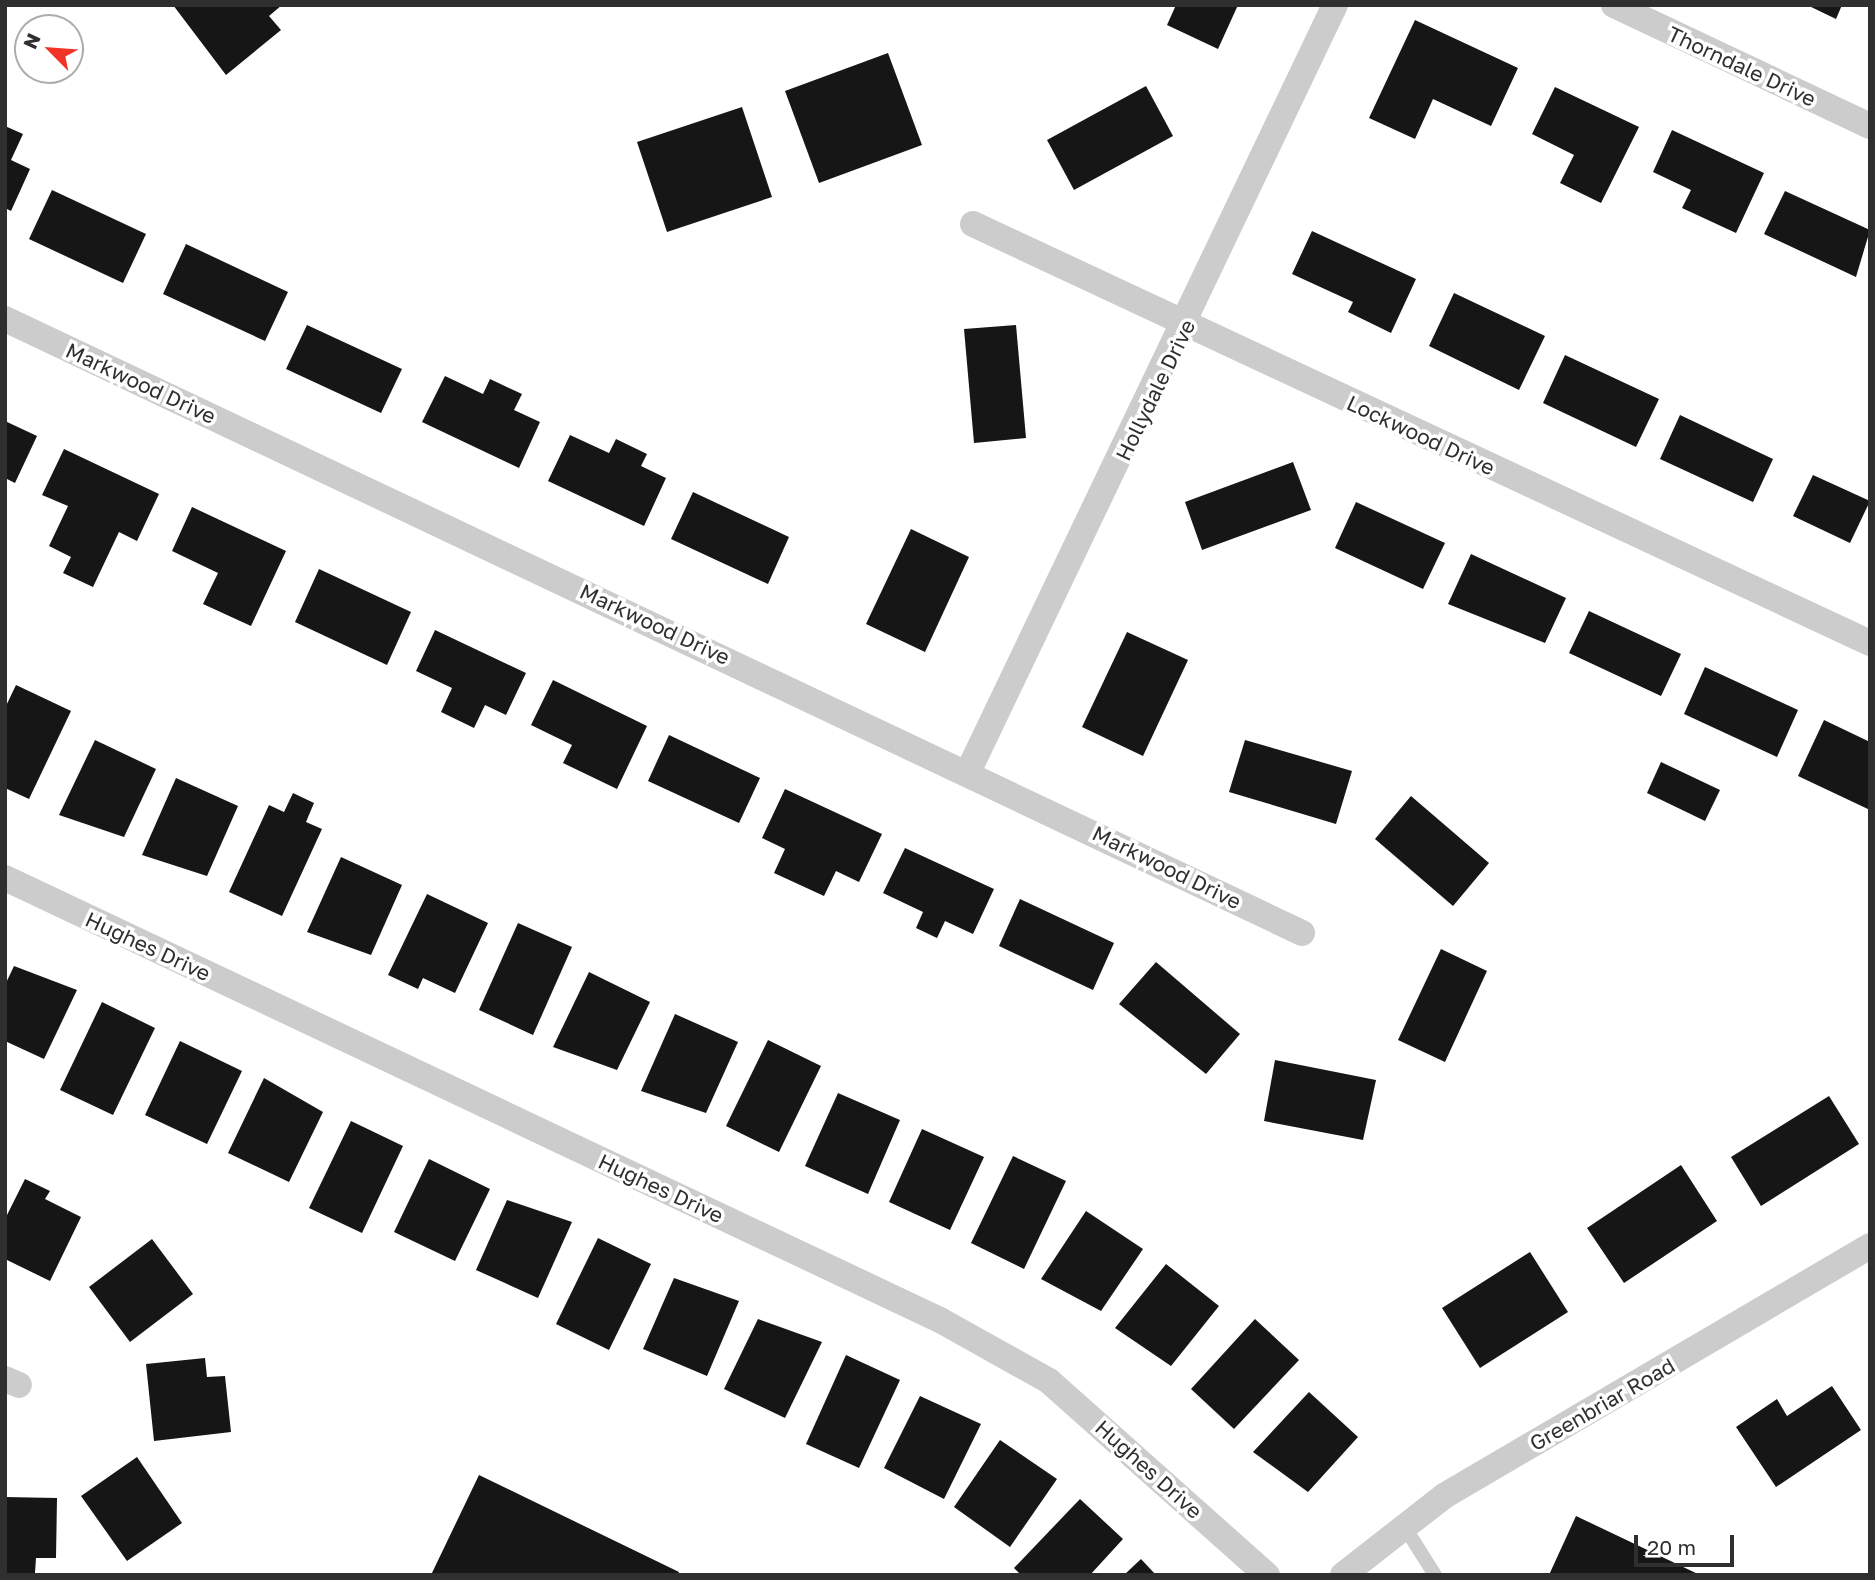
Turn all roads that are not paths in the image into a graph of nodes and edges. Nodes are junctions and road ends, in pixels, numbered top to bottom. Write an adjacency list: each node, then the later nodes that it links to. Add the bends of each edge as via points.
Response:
1 (1335, 5): 6 (street, Hollydale Drive)
2 (1614, 5): 3 (street, Thorndale Drive)
3 (1870, 126)
4 (973, 224): 6 (street, Lockwood Drive)
5 (5, 319): 8 (street, Markwood Drive)
6 (1186, 326): 7 (street, Lockwood Drive); 8 (street, Hollydale Drive)
7 (1870, 643)
8 (968, 772): 10 (street, Markwood Drive)
9 (5, 878): 13 (street, Hughes Drive, via 952,1327 1048,1381)
10 (1302, 933)
11 (1870, 1245): 12 (street, Greenbriar Road, via 1444,1496)
12 (1405, 1526): 14 (street, Greenbriar Road); 15 (lane)
13 (1267, 1575)
14 (1343, 1575)
15 (1435, 1575)

